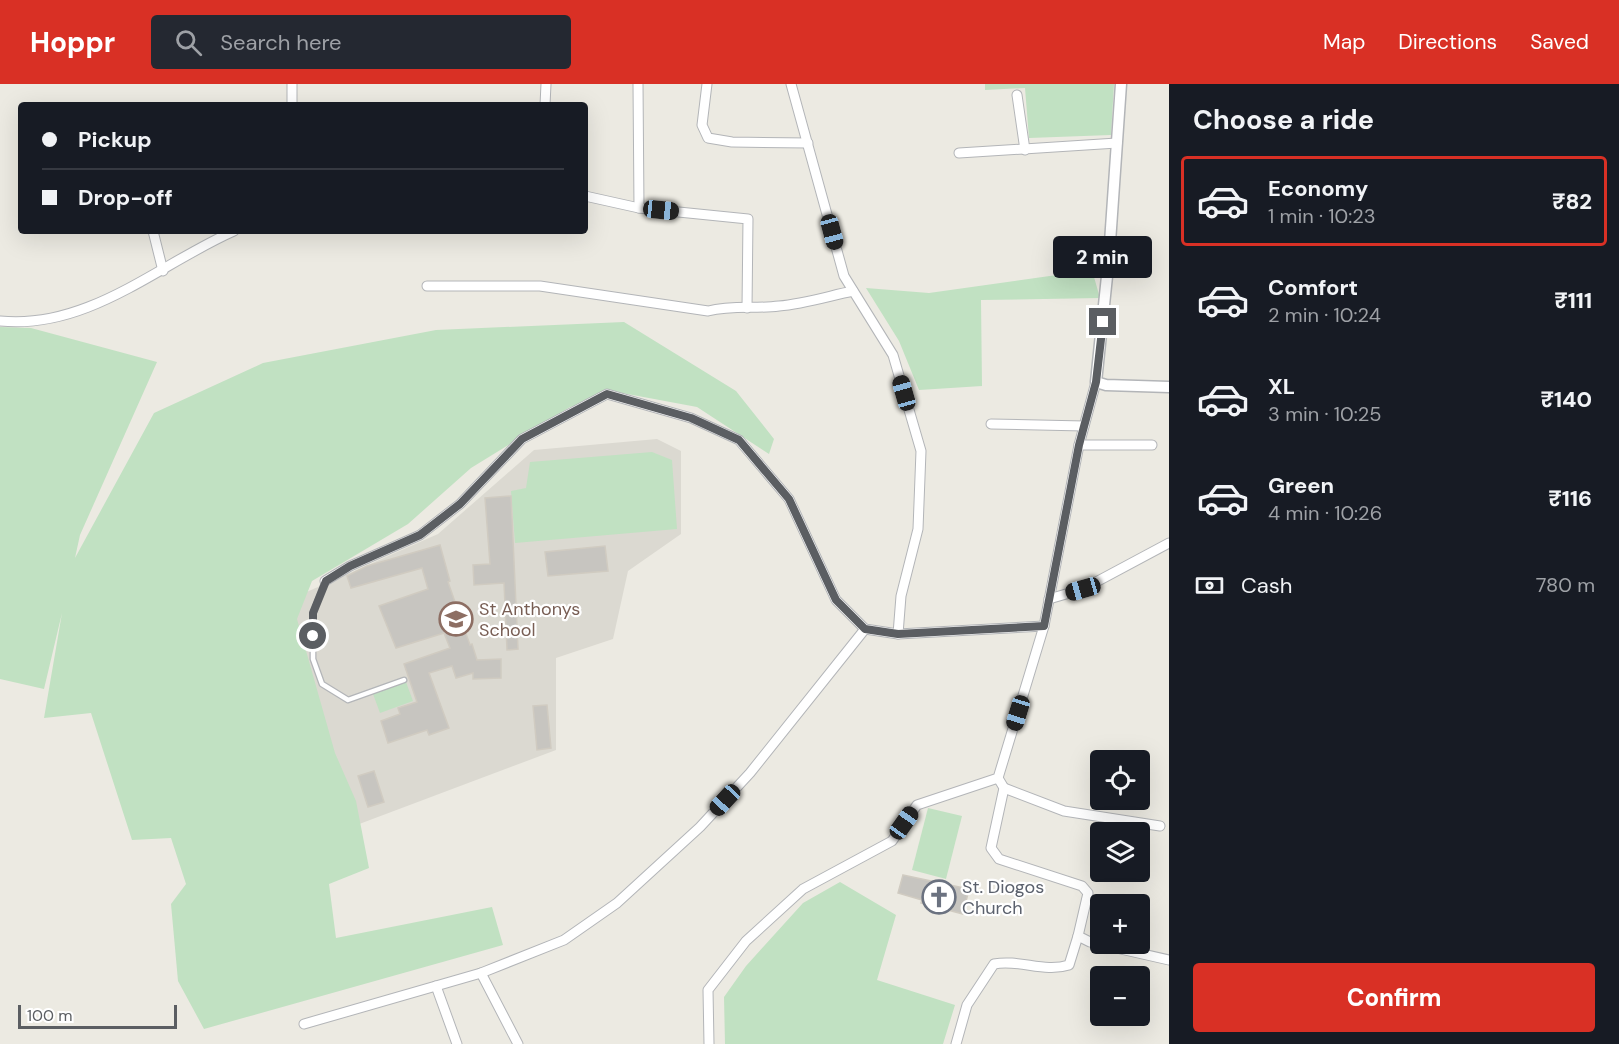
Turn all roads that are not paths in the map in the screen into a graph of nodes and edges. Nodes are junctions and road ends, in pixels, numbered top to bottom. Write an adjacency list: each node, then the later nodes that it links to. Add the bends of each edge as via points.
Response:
1 (292, 84): 8 (street)
2 (546, 84): 9 (street)
3 (638, 84): 15 (street)
4 (707, 84): 11 (street, via 702,125 708,138)
5 (791, 84): 11 (street)
6 (1120, 84): 10 (street)
7 (1017, 95): 12 (street)
8 (292, 102)
9 (546, 102)
10 (1117, 142): 12 (street); 23 (street)
11 (808, 143): 20 (street, via 844,276)
12 (1025, 150): 13 (street)
13 (959, 153)
14 (588, 197): 15 (street)
15 (639, 208): 21 (street, via 748,219)
16 (154, 234): 18 (street)
17 (227, 234): 18 (street, via 197,247)
18 (163, 271): 22 (street, via 98,305 22,323)
19 (427, 286): 21 (street, via 540,286 708,311 728,306)
20 (853, 291): 21 (street, via 782,306); 34 (street, via 893,355 921,451 918,529 900,596)
21 (747, 308)
22 (0, 321)
23 (1096, 382): 24 (street); 26 (street)
24 (1169, 387)
25 (991, 424): 26 (street)
26 (1084, 426): 27 (street)
27 (1079, 445): 28 (street); 31 (street)
28 (1152, 445)
29 (1169, 543): 31 (street, via 1083,589)
30 (326, 581): 33 (street, via 420,535 460,504 522,439 607,394 691,418 739,440 789,499 836,600); 35 (lane, via 313,613 313,659 322,684 348,700)
31 (1049, 598): 32 (street)
32 (1044, 626): 34 (street); 36 (street)
33 (865, 629): 34 (street); 41 (street, via 750,773 700,827 617,903 564,940)
34 (898, 634)
35 (404, 681)
36 (998, 778): 37 (street); 46 (street, via 917,805 892,841 803,889 746,941 708,990)
37 (1004, 788): 38 (street, via 1064,811); 39 (street, via 991,848 999,859 1082,886 1088,893)
38 (1160, 826)
39 (1078, 936): 40 (street); 47 (street, via 1069,965 1056,969 1010,961 994,964 967,1005)
40 (1169, 960)
41 (481, 972): 42 (street); 45 (street)
42 (436, 986): 43 (street); 44 (street)
43 (304, 1024)
44 (457, 1044)
45 (518, 1044)
46 (709, 1044)
47 (956, 1044)

